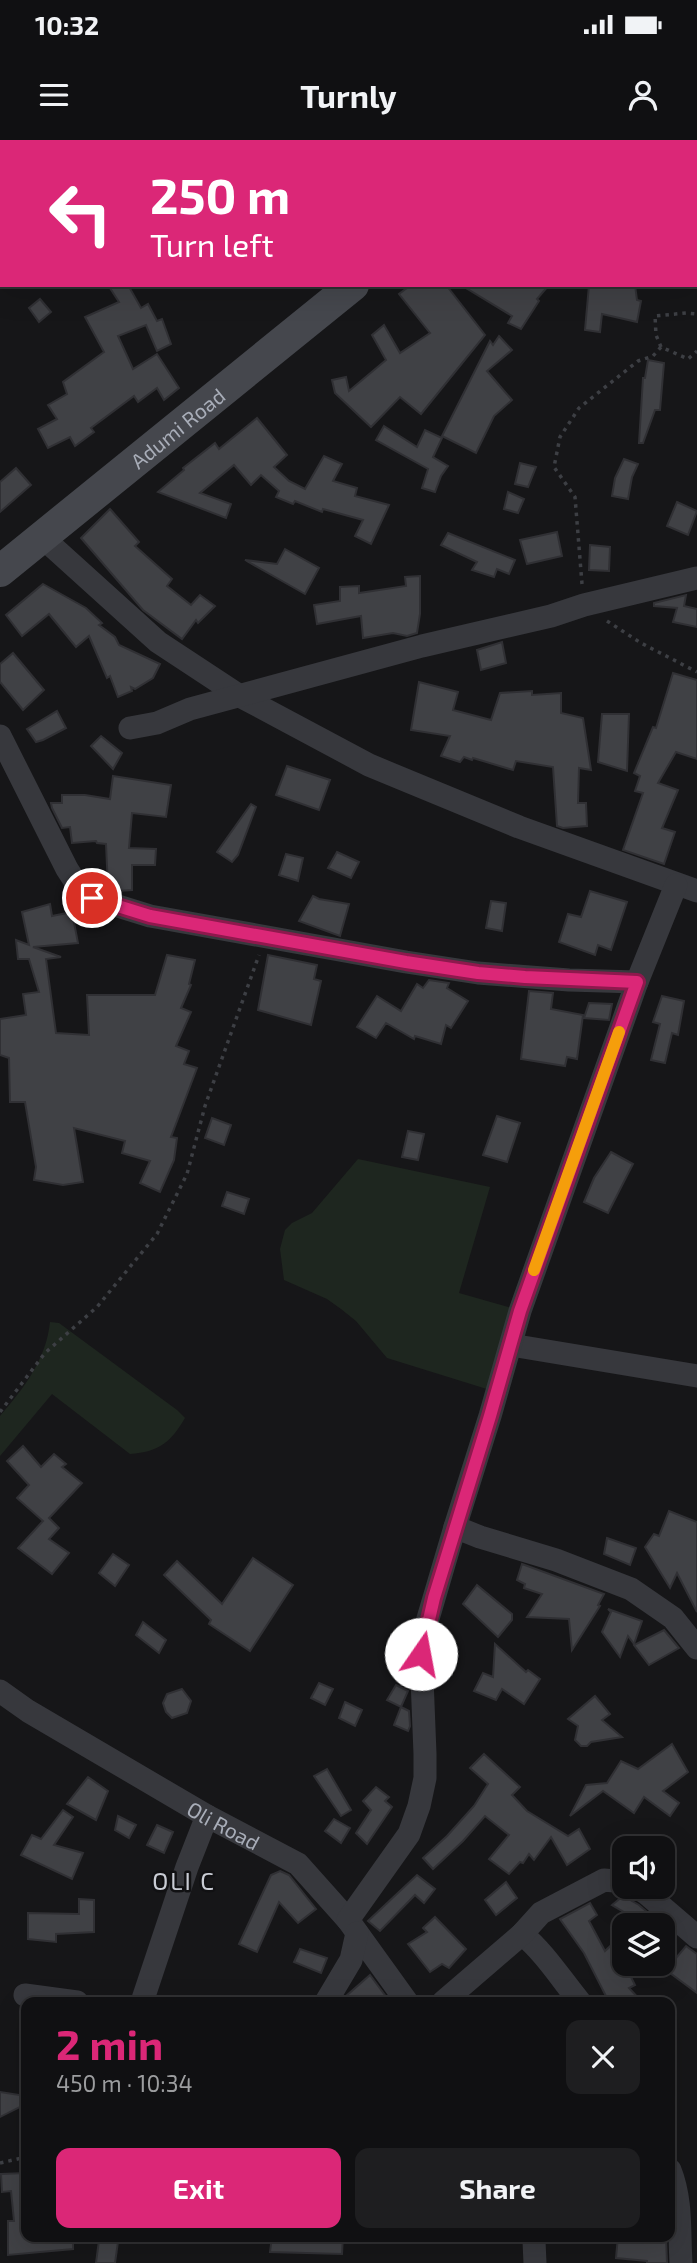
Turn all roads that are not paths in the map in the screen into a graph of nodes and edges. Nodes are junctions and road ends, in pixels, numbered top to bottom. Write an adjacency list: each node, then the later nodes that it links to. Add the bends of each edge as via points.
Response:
1 (351, 287): 2 (main road, Adumi Road)
2 (43, 538): 3 (main road, Adumi Road); 5 (street, via 158,642)
3 (0, 571)
4 (697, 578): 5 (street)
5 (240, 695): 6 (street); 8 (street, via 369,765 519,827)
6 (130, 728)
7 (0, 736): 9 (street, via 66,869 92,898 150,916 406,962 478,973)
8 (686, 888): 9 (street)
9 (637, 982): 10 (street)
10 (510, 1345): 11 (street); 12 (street)
11 (697, 1376)
12 (455, 1527): 13 (street, via 631,1589 673,1618); 18 (street, via 421,1654 425,1778 419,1806 409,1834)
13 (697, 1648)
14 (0, 1691): 15 (street, Oli Road)
15 (207, 1816): 18 (street, Oli Road, via 298,1864); 23 (street)
16 (612, 1881): 19 (street, via 604,1880 541,1913)
17 (653, 1899): 20 (street)
18 (353, 1927): 24 (street, via 351,1960); 25 (street, Oli Road)
19 (523, 1934): 26 (street); 27 (street)
20 (697, 1937)
21 (25, 1995): 22 (street)
22 (40, 1997)
23 (144, 1997)
24 (329, 1997)
25 (403, 1997)
26 (449, 1997)
27 (575, 1997)
28 (675, 2189): 31 (street)
29 (534, 2242): 30 (street)
30 (535, 2263)
31 (681, 2263)

